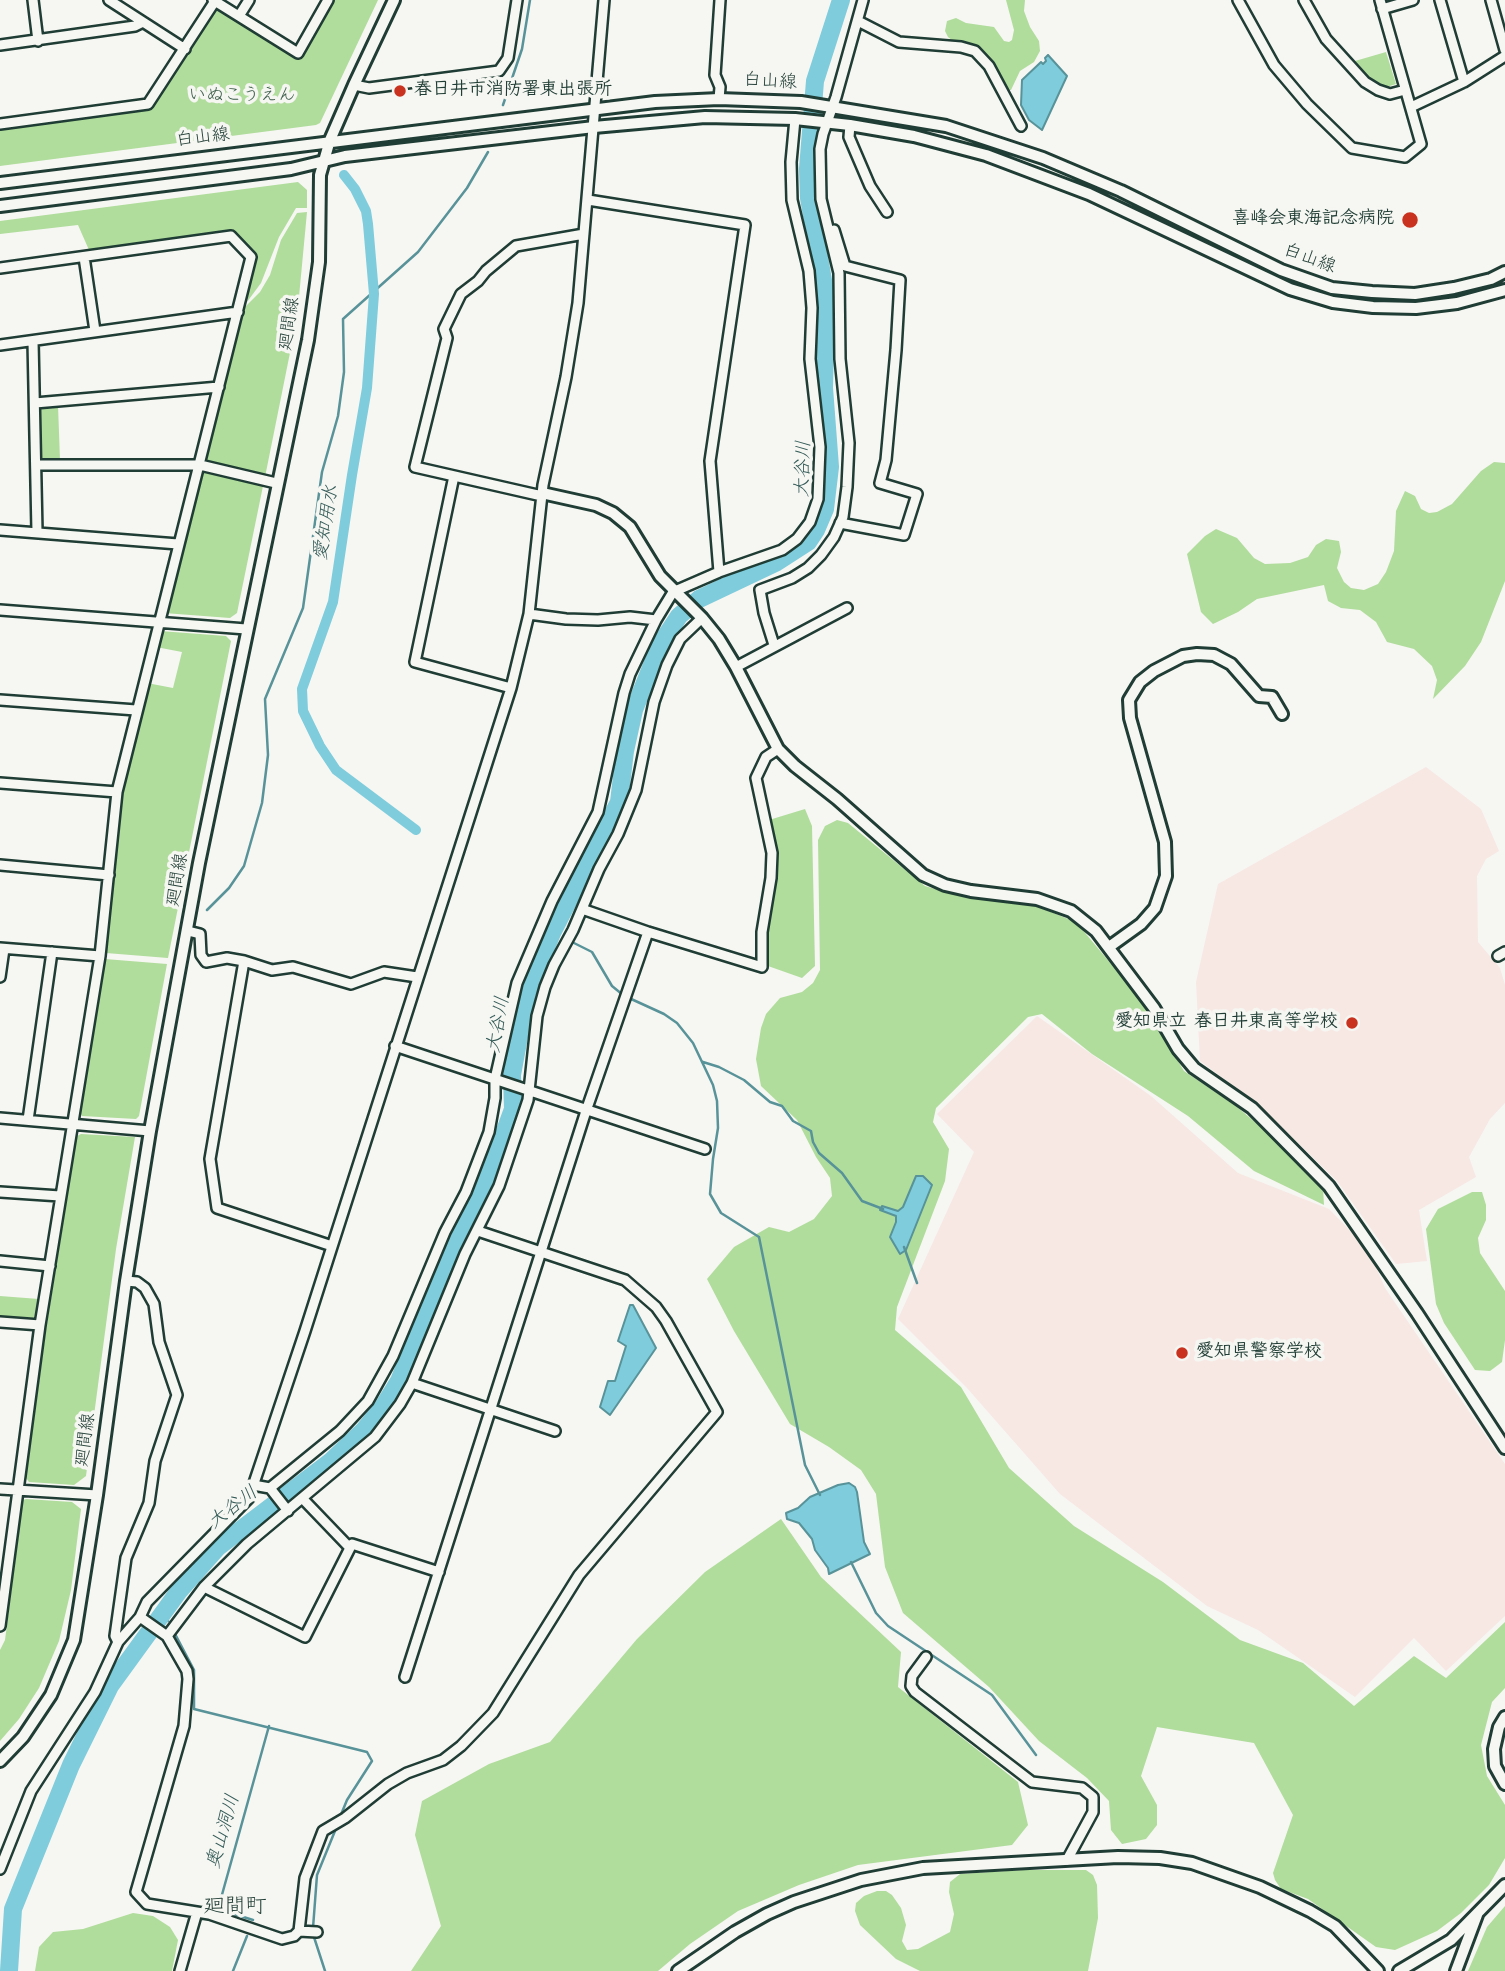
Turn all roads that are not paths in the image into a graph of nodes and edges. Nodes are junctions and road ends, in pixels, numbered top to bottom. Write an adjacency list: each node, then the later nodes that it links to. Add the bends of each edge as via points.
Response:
1 (33, 0): 20 (street)
2 (109, 0): 19 (street)
3 (249, 0): 17 (street)
4 (328, 0): 17 (street, via 298,53)
5 (394, 0): 26 (street, 廻間線)
6 (517, 0): 26 (street, via 508,58 499,72 369,88)
7 (604, 0): 31 (street)
8 (720, 0): 28 (street, via 715,75)
9 (863, 0): 18 (street)
10 (1238, 0): 30 (street, via 1275,65 1352,148 1405,157 1421,144)
11 (1304, 0): 27 (street, via 1326,39 1365,82 1390,94)
12 (1413, 0): 16 (street)
13 (1440, 0): 25 (street)
14 (1491, 0): 23 (street)
15 (214, 1): 17 (street); 22 (street)
16 (1381, 4): 27 (street)
17 (239, 16)
18 (858, 21): 29 (street); 36 (street, via 905,43 975,51 989,66)
19 (143, 22): 20 (street); 22 (street)
20 (38, 41): 21 (street)
21 (0, 46)
22 (185, 49): 34 (street, via 148,104)
23 (1505, 50)
24 (1505, 56): 25 (street)
25 (1464, 82): 30 (street)
26 (354, 85): 38 (street, 廻間線)
27 (1405, 90): 30 (street)
28 (719, 99): 29 (street, 白山線); 31 (street, 白山線)
29 (831, 106): 33 (street); 48 (street, 白山線, via 946,126 1043,158 1281,270 1332,288 1415,294)
30 (1411, 107)
31 (594, 109): 37 (street); 38 (street, 白山線)
32 (797, 119): 33 (street, 白山線); 37 (street, 白山線, via 705,117); 65 (street, via 792,201 809,271 810,359 820,447 818,499 810,522 797,539 767,556)
33 (825, 122): 35 (street, 白山線); 44 (street, via 820,149)
34 (0, 124)
35 (850, 125): 43 (street, via 849,137); 49 (street, 白山線, via 950,145 1038,173 1290,289 1333,302 1416,308)
36 (1021, 126)
37 (594, 127): 39 (street, 白山線); 41 (street)
38 (330, 141): 39 (street, 廻間線); 40 (street, 白山線)
39 (323, 160): 42 (street, 白山線, via 291,169); 59 (street, 廻間線, via 308,340)
40 (0, 183)
41 (588, 200): 45 (street); 65 (street, via 745,225 710,461)
42 (0, 206)
43 (887, 212)
44 (826, 221): 61 (street, via 839,274 849,443); 61 (street, via 835,232 845,266 900,280 886,460 880,483 917,494 904,534)
45 (584, 234): 58 (street, via 516,246 461,294 444,329 447,338 415,467); 60 (street, via 573,341)
46 (84, 257): 47 (street); 50 (street, via 231,236 251,257); 51 (street)
47 (0, 268)
48 (1505, 272)
49 (1505, 290)
50 (238, 312): 51 (street); 54 (street)
51 (95, 331): 52 (street)
52 (33, 341): 53 (street); 55 (street)
53 (0, 345)
54 (219, 387): 55 (street); 57 (street)
55 (35, 403): 56 (street)
56 (37, 465): 57 (street); 63 (street)
57 (200, 465): 59 (street); 64 (street)
58 (454, 476): 60 (street); 76 (street, via 415,662)
59 (276, 483): 73 (street, 廻間線)
60 (542, 495): 66 (street, via 596,505 613,513 630,527); 69 (street)
61 (840, 523): 74 (street, via 808,568 760,590)
62 (0, 530): 63 (street)
63 (37, 532): 64 (street)
64 (178, 544): 72 (street)
65 (719, 572): 66 (street)
66 (673, 592): 70 (street); 71 (street)
67 (847, 608): 74 (street)
68 (0, 610): 72 (street)
69 (529, 614): 71 (street); 76 (street)
70 (700, 616): 75 (street); 85 (street, via 680,639 667,665 654,702 636,790)
71 (656, 620): 96 (street, via 624,693 598,812 517,983)
72 (158, 621): 73 (street); 78 (street)
73 (246, 629): 86 (street, 廻間線)
74 (774, 645): 75 (street)
75 (736, 667): 80 (street)
76 (511, 688): 93 (street)
77 (0, 700): 78 (street)
78 (136, 710): 82 (street)
79 (1282, 714): 88 (street, via 1272,697 1259,696 1231,664 1214,655 1183,656 1140,682 1129,700 1130,718 1165,842 1166,876 1155,908 1141,925)
80 (778, 749): 87 (street, via 766,757 755,778 772,853 762,967); 88 (street, via 923,875 945,885 1037,899 1070,911)
81 (0, 783): 82 (street)
82 (117, 792): 84 (street)
83 (0, 865): 84 (street)
84 (109, 875): 91 (street)
85 (582, 909): 87 (street); 97 (street, via 545,987)
86 (188, 931): 92 (street, via 200,934 203,960); 102 (street, 廻間線)
87 (648, 932): 98 (street)
88 (1110, 947): 117 (street, via 1194,1068 1252,1108 1329,1186)
89 (2, 948): 90 (street); 94 (street)
90 (52, 952): 91 (street); 100 (street)
91 (100, 956): 101 (street)
92 (244, 961): 93 (street, via 272,970 292,967 351,984 384,972); 107 (street, via 210,1159 217,1208)
93 (417, 976): 95 (street)
94 (0, 977)
95 (395, 1046): 96 (street); 107 (street)
96 (497, 1080): 97 (street); 119 (street, via 493,1114 478,1164 382,1379 340,1431)
97 (529, 1091): 98 (street); 106 (street, via 499,1186)
98 (586, 1111): 103 (street); 108 (street)
99 (0, 1118): 100 (street)
100 (28, 1120): 101 (street)
101 (72, 1124): 102 (street); 105 (street)
102 (150, 1131): 111 (street, 廻間線)
103 (705, 1149)
104 (0, 1192): 105 (street)
105 (61, 1196): 110 (street)
106 (478, 1231): 108 (street); 114 (street)
107 (332, 1245): 118 (street)
108 (542, 1253): 115 (street); 141 (street, via 625,1280 656,1307 717,1412 579,1575 493,1713 443,1760 407,1773 323,1831 301,1896 308,1931 282,1940)
109 (0, 1261): 110 (street)
110 (50, 1266): 113 (street)
111 (126, 1281): 122 (street, 廻間線); 132 (street, via 145,1288 154,1304 159,1342 177,1395 155,1461 149,1503 126,1558)
112 (0, 1322): 113 (street)
113 (40, 1325): 121 (street)
114 (412, 1383): 115 (street); 123 (street, via 375,1437)
115 (491, 1409): 116 (street); 126 (street)
116 (555, 1431)
117 (1505, 1448)
118 (253, 1485): 119 (street); 129 (street, via 249,1498 147,1602)
119 (270, 1488): 124 (street)
120 (0, 1489): 121 (street)
121 (18, 1490): 122 (street); 128 (street)
122 (97, 1495): 136 (street, 廻間線, via 74,1640 51,1695 23,1737)
123 (302, 1499): 124 (street); 125 (street)
124 (288, 1511): 127 (street)
125 (350, 1548): 126 (street, via 352,1544); 127 (street, via 305,1637)
126 (439, 1572): 134 (street)
127 (204, 1587): 131 (street)
128 (0, 1616): 130 (street)
129 (143, 1619): 131 (street); 132 (street)
130 (0, 1626)
131 (167, 1636): 141 (street, via 187,1671 187,1709 136,1892 147,1904)
132 (118, 1642): 139 (street, via 99,1685 31,1791)
133 (926, 1657): 138 (street, via 912,1676 915,1692 1032,1782 1082,1788 1093,1797 1093,1812)
134 (405, 1677)
135 (1505, 1717): 137 (street, via 1494,1749 1495,1766)
136 (0, 1761)
137 (1505, 1784)
138 (1067, 1860): 144 (street, via 923,1868 861,1880 767,1914); 145 (street, via 1160,1858 1220,1871 1289,1900 1335,1926)
139 (0, 1869)
140 (1505, 1885): 142 (street)
141 (197, 1912): 143 (street)
142 (1478, 1913): 146 (street, via 1451,1940); 147 (street)
143 (180, 1971)
144 (678, 1971)
145 (1378, 1971)
146 (1399, 1971)
147 (1455, 1971)

